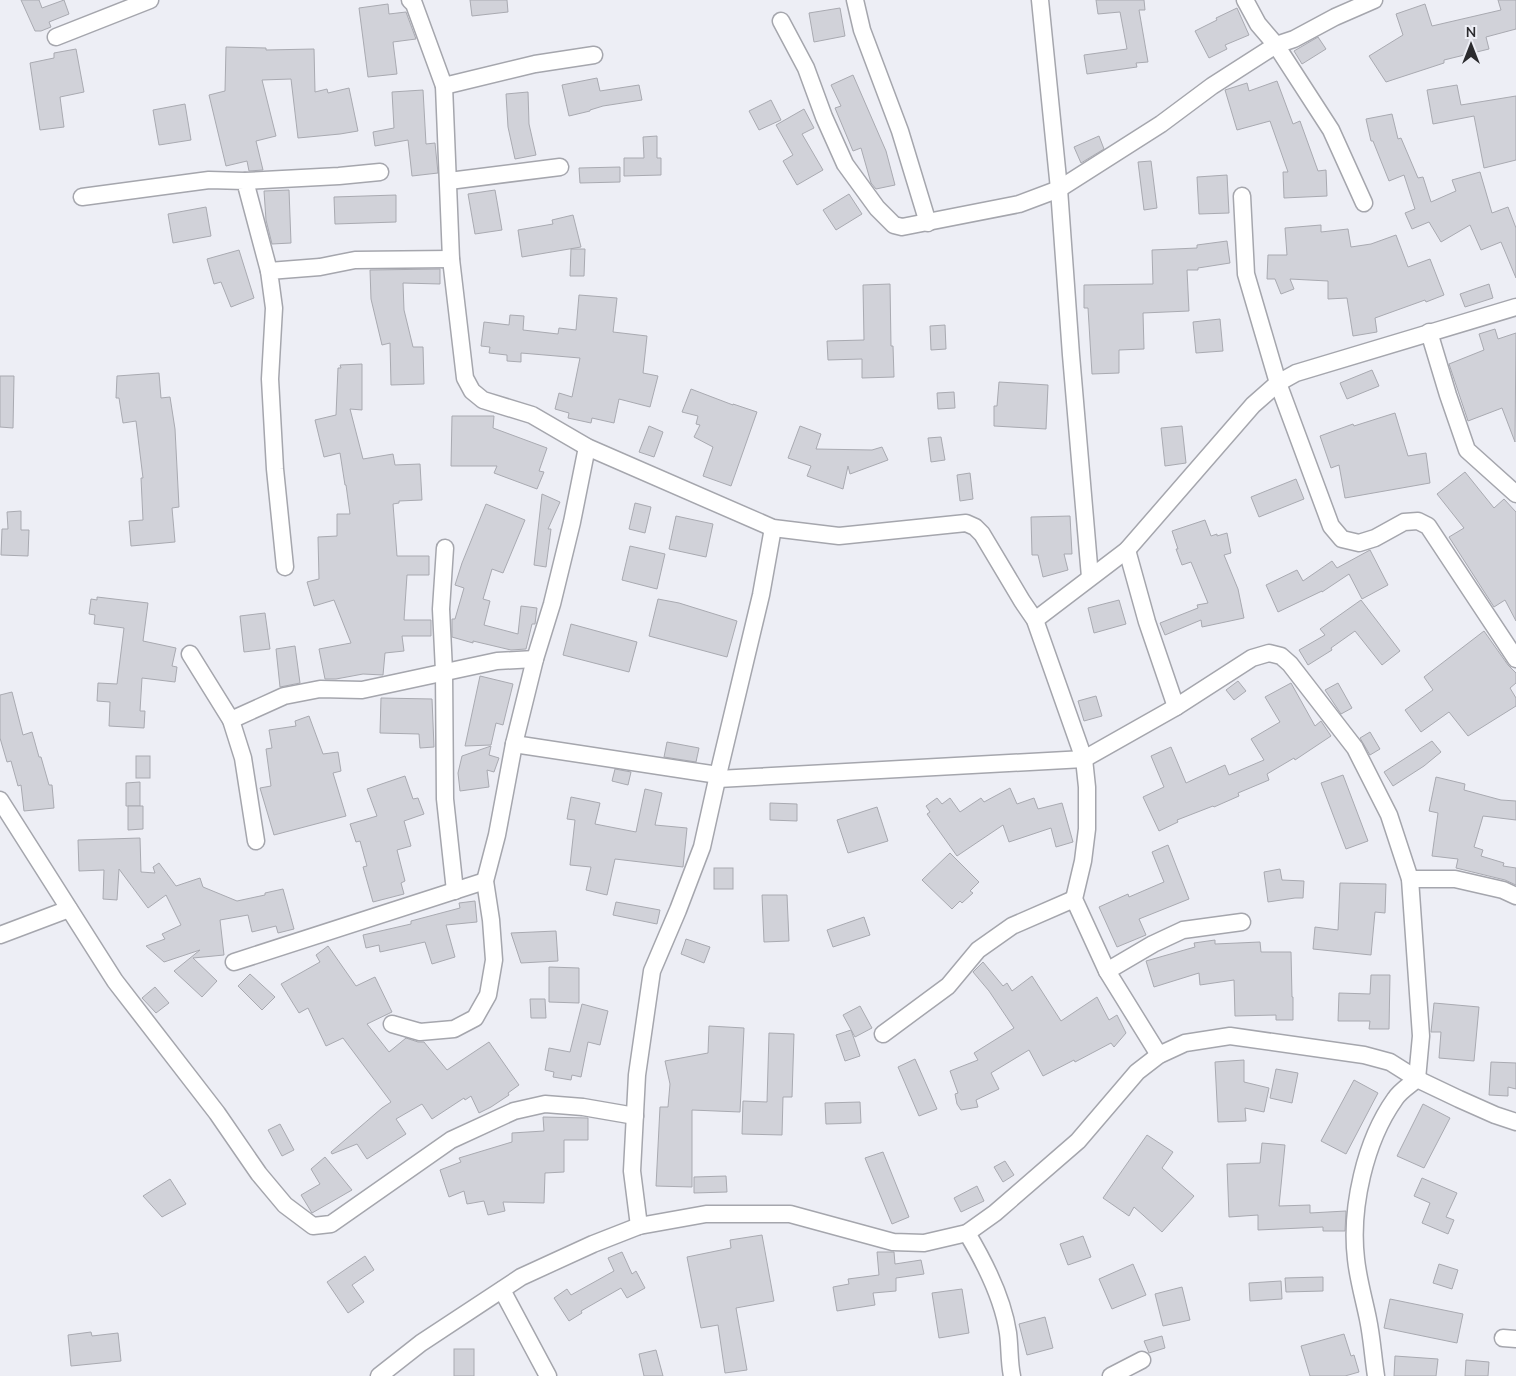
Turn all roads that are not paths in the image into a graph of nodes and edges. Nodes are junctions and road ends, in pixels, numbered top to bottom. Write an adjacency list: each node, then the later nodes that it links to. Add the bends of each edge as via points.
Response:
1 (150, 0): 8 (street)
2 (410, 0): 11 (street)
3 (856, 0): 20 (street, via 862,30 900,131)
4 (1040, 0): 16 (street)
5 (1245, 0): 9 (street, via 1258,24)
6 (1374, 0): 9 (street)
7 (781, 21): 20 (street, via 806,68 845,164 877,208 894,225)
8 (56, 38)
9 (1276, 45): 16 (street); 19 (street, via 1331,130)
10 (594, 56): 11 (street, via 535,64)
11 (444, 86): 15 (street)
12 (560, 167): 15 (street)
13 (380, 172): 14 (street)
14 (245, 181): 18 (street, via 209,180); 22 (street)
15 (449, 181): 21 (street)
16 (1059, 189): 20 (street, via 1019,204); 32 (street)
17 (1242, 196): 25 (street, via 1246,274)
18 (82, 197)
19 (1364, 203)
20 (928, 223)
21 (452, 259): 22 (street, via 356,260); 26 (street, via 465,378 472,391 483,400 532,415)
22 (269, 271): 31 (street, via 274,308 270,379)
23 (1516, 307): 24 (street)
24 (1429, 332): 25 (street, via 1296,373); 27 (street, via 1467,450)
25 (1278, 383): 30 (street, via 1253,405); 35 (street, via 1331,526 1342,539 1359,543 1404,522 1418,521 1428,526)
26 (587, 447): 28 (street); 36 (street, via 554,595)
27 (1516, 494)
28 (773, 528): 33 (street, via 839,536 966,523 982,534); 42 (street, via 761,595)
29 (445, 548): 37 (street, via 441,609)
30 (1127, 550): 32 (street); 38 (street)
31 (285, 567)
32 (1090, 577): 33 (street)
33 (1034, 620): 41 (street)
34 (190, 654): 39 (street)
35 (1516, 659)
36 (535, 660): 37 (street, via 497,661); 40 (street)
37 (444, 672): 39 (street, via 362,690 320,688 284,696); 45 (street, via 445,799)
38 (1176, 707): 41 (street); 46 (street, via 1252,658 1269,653 1281,656 1355,748 1389,815)
39 (231, 720): 44 (street, via 243,758)
40 (514, 744): 42 (street); 47 (street)
41 (1084, 759): 42 (street); 50 (street, via 1087,829)
42 (718, 777): 60 (street, via 702,847 652,971)
43 (0, 800): 51 (street)
44 (256, 841)
45 (452, 868): 47 (street); 48 (street)
46 (1410, 879): 49 (street, via 1456,879); 59 (street, via 1421,1036)
47 (485, 881): 48 (street); 56 (street, via 494,960 488,995 475,1018 454,1029 420,1032)
48 (455, 891): 54 (street)
49 (1516, 896)
50 (1074, 899): 55 (street); 57 (street, via 1012,926 978,950 948,986)
51 (69, 909): 53 (street); 60 (street, via 115,982 217,1112 260,1174 285,1205 313,1226 331,1224 451,1140 514,1111 545,1104 583,1106)
52 (1242, 922): 55 (street, via 1184,930)
53 (0, 935)
54 (234, 962)
55 (1107, 971): 58 (street)
56 (392, 1024)
57 (883, 1034)
58 (1159, 1055): 59 (street, via 1185,1043 1230,1036 1364,1055 1390,1062); 63 (street, via 1137,1072 1078,1141)
59 (1417, 1079): 61 (street); 70 (street, via 1396,1098 1378,1129 1364,1165 1357,1207 1356,1260)
60 (635, 1116): 62 (street, via 632,1171)
61 (1516, 1122)
62 (639, 1226): 63 (street, via 706,1214 790,1214 893,1242 924,1243); 64 (street, via 575,1252)
63 (967, 1233): 68 (street, via 982,1257 998,1295 1008,1332)
64 (502, 1290): 66 (street, via 421,1343); 67 (street)
65 (1142, 1360): 69 (street)
66 (379, 1376)
67 (548, 1376)
68 (1011, 1376)
69 (1111, 1376)
70 (1376, 1376)

